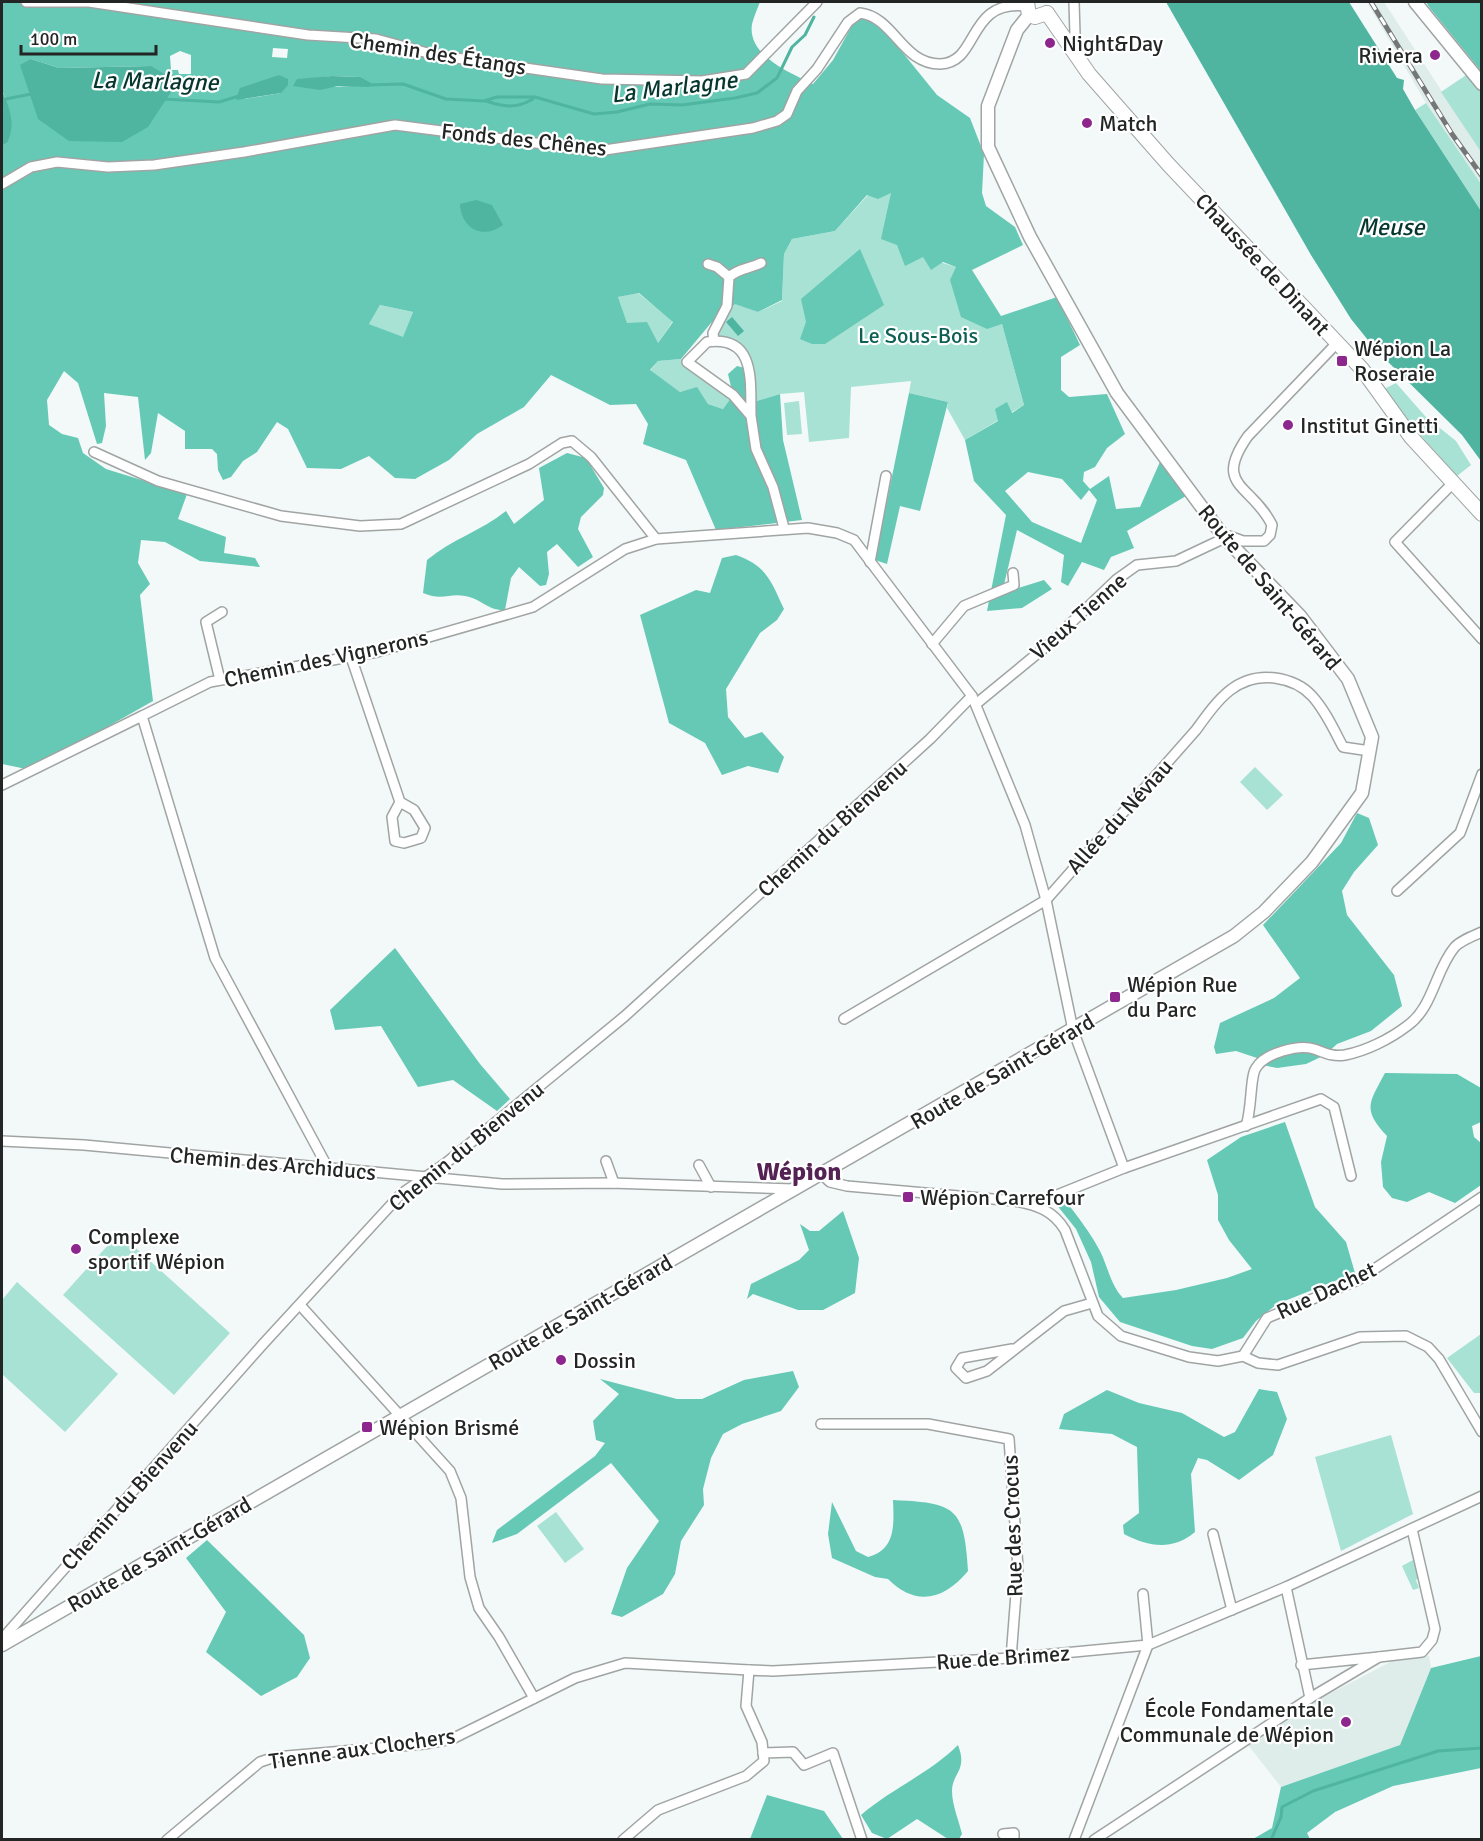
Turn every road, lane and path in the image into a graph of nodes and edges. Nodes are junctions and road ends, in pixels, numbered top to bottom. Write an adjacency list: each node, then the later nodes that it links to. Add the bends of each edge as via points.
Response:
1 (26, 2): 2 (street, Chemin des Étangs, via 90,2 308,35 376,39 435,55 602,79 702,81 746,74)
2 (817, 2)
3 (1074, 2): 7 (street, via 1075,35)
4 (1415, 2): 8 (main road)
5 (1027, 7): 6 (main road, via 1041,17); 9 (street, Fonds des Chênes, via 1001,6 993,11 985,17 967,48 947,63 938,64 911,55 880,21 860,13 848,22 817,69 797,91 787,114 753,128 598,151 395,125 154,165 108,167 57,162 31,167); 21 (main road, Route de Saint-Gérard, via 988,105 988,147 1030,237 1117,393)
6 (1047, 7): 7 (main road, Chaussée de Dinant)
7 (1066, 44): 14 (main road, Chaussée de Dinant, via 1168,164)
8 (1482, 84)
9 (2, 184)
10 (761, 263): 12 (street, via 739,269)
11 (708, 264): 12 (street)
12 (729, 277): 13 (street, via 727,306 713,333)
13 (714, 341): 15 (street, via 728,342 743,352 749,369); 15 (street, via 707,342 687,362 733,395)
14 (1337, 343): 18 (main road, Chaussée de Dinant); 21 (street, via 1236,452 1234,481 1268,516 1272,525 1270,535 1264,541)
15 (751, 417): 20 (street, via 756,449)
16 (94, 452): 22 (street, via 158,481 281,516 360,526 401,524 530,464 562,442 572,441 591,457)
17 (886, 476): 23 (street)
18 (1453, 483): 19 (main road, Chaussée de Dinant); 26 (street, via 1395,542)
19 (1482, 514)
20 (784, 528): 22 (street, Chemin des Vignerons); 23 (street, Chemin des Vignerons, via 837,533 854,540)
21 (1224, 537): 30 (street, Vieux Tienne, via 1176,561 1137,565 1049,644); 32 (main road, Route de Saint-Gérard, via 1300,616 1348,680 1372,737)
22 (656, 539): 28 (street, Chemin des Vignerons, via 625,549 533,607)
23 (870, 562): 27 (street, Chemin des Vignerons)
24 (1013, 573): 27 (street, via 1014,585 964,606)
25 (222, 612): 29 (street, via 206,622)
26 (1482, 639)
27 (932, 644): 30 (street, Chemin des Vignerons)
28 (351, 657): 29 (street, Chemin des Vignerons); 35 (street)
29 (220, 680): 31 (street, Chemin des Vignerons)
30 (974, 700): 37 (street, Chemin des Vignerons, via 1025,825); 49 (street, Chemin du Bienvenu, via 625,1016)
31 (142, 716): 34 (street, Chemin des Vignerons); 46 (street, via 215,958)
32 (1370, 751): 37 (street, Allée du Néviau, via 1343,747 1317,702 1302,687 1272,678 1240,682 1218,701); 40 (main road, Route de Saint-Gérard, via 1362,793 1312,862 1264,912 1234,936)
33 (1482, 774): 36 (street, via 1460,833)
34 (2, 785)
35 (400, 802): 35 (street, via 414,810 426,828 421,838 405,843 395,841 392,817)
36 (1397, 891)
37 (1046, 900): 39 (street, Allée du Néviau); 40 (street, Chemin des Vignerons)
38 (1482, 932): 41 (street, via 1454,947 1421,1013 1408,1026 1363,1050 1344,1055 1328,1056 1313,1048 1300,1048 1258,1064 1254,1071 1252,1111)
39 (844, 1019)
40 (1074, 1030): 45 (street, Chemin des Vignerons); 47 (main road, Route de Saint-Gérard)
41 (1246, 1126): 45 (street); 48 (street, via 1320,1099 1334,1107)
42 (2, 1141): 46 (street, Chemin des Archiducs, via 84,1145)
43 (606, 1161): 50 (street)
44 (699, 1165): 51 (street)
45 (1124, 1168): 54 (street)
46 (329, 1170): 49 (street, Chemin des Archiducs)
47 (821, 1174): 52 (main road, Route de Saint-Gérard); 54 (street, via 830,1182 847,1186)
48 (1351, 1176)
49 (426, 1177): 50 (street, Chemin des Archiducs, via 502,1184); 56 (street, Chemin du Bienvenu, via 401,1194)
50 (614, 1184): 51 (street, Chemin des Archiducs)
51 (711, 1186): 52 (street, Chemin des Archiducs)
52 (795, 1189): 61 (main road, Route de Saint-Gérard)
53 (1482, 1197): 58 (street, Rue Dachet, via 1358,1280 1267,1318)
54 (1039, 1205): 55 (street, via 1065,1230)
55 (1092, 1303): 57 (street, via 1064,1311); 58 (street, via 1107,1326 1137,1342 1218,1361)
56 (300, 1305): 61 (street); 70 (street, Chemin du Bienvenu)
57 (1012, 1349): 57 (street, via 987,1371 966,1378 956,1368 962,1358)
58 (1243, 1356): 60 (street, via 1258,1363 1278,1365 1360,1337 1406,1336 1428,1347 1439,1359)
59 (1482, 1408): 60 (street)
60 (1471, 1412): 63 (street)
61 (398, 1417): 71 (main road, Route de Saint-Gérard); 77 (street, via 443,1462 457,1483 470,1577 479,1608)
62 (821, 1424): 74 (street, Rue des Crocus, via 928,1424 1009,1439 1018,1568)
63 (1482, 1432)
64 (1482, 1496): 65 (street, Rue de Brimez)
65 (1412, 1529): 67 (street, Rue de Brimez); 73 (street, via 1435,1629 1422,1652)
66 (1213, 1534): 69 (street)
67 (1286, 1587): 69 (street, Rue de Brimez); 75 (street)
68 (1143, 1594): 72 (street)
69 (1232, 1610): 72 (street, Rue de Brimez)
70 (2, 1639)
71 (2, 1645)
72 (1148, 1645): 74 (street, Rue de Brimez); 85 (street)
73 (1379, 1657): 75 (street); 78 (street)
74 (1011, 1658): 76 (street, Rue de Brimez)
75 (1301, 1665): 78 (street)
76 (749, 1670): 77 (street, Tienne aux Clochers, via 625,1663 575,1678); 79 (street, via 746,1706)
77 (534, 1698): 81 (street, Tienne aux Clochers, via 452,1739 290,1755 260,1762)
78 (1310, 1698): 86 (street)
79 (763, 1753): 82 (street, via 764,1761 746,1776 658,1810); 83 (street, via 793,1752 804,1765 833,1753)
80 (1003, 1834): 84 (street, via 1014,1833)
81 (167, 1839)
82 (623, 1839)
83 (862, 1839)
84 (1014, 1839)
85 (1074, 1839)
86 (1094, 1839)

